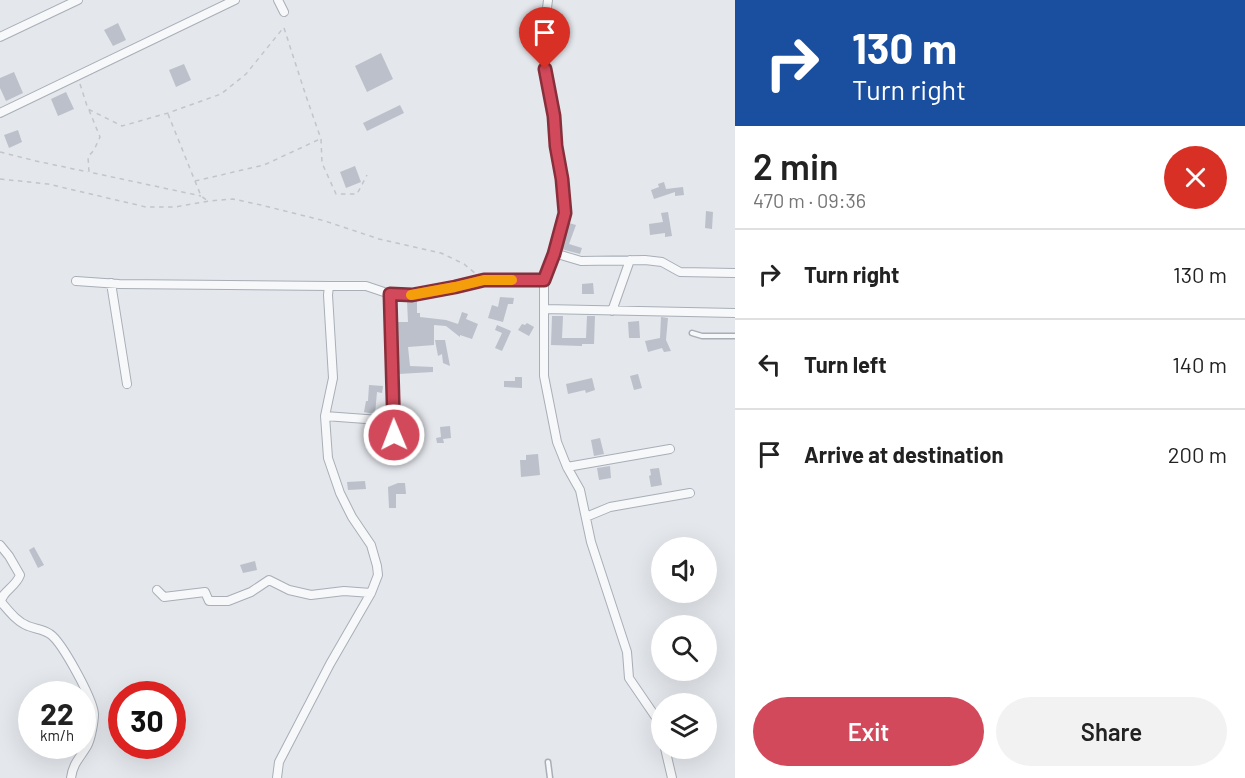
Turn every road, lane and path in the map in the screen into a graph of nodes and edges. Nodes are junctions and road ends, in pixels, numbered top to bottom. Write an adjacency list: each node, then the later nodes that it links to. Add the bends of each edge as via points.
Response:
1 (78, 0): 6 (street)
2 (235, 0): 7 (street)
3 (278, 0): 5 (street)
4 (548, 0): 19 (street, via 542,48 565,213)
5 (284, 12)
6 (0, 38)
7 (78, 76): 8 (path); 9 (street)
8 (88, 109): 10 (path, via 122,126); 13 (path, via 100,137 88,157)
9 (0, 113)
10 (168, 113): 11 (path, via 221,94 246,74 284,27); 16 (path)
11 (321, 139): 14 (path, via 322,163 336,194 357,194); 16 (path, via 264,165)
12 (0, 152): 13 (path)
13 (89, 172): 17 (path)
14 (368, 175)
15 (0, 179): 18 (path, via 48,184 146,207)
16 (195, 181): 17 (path)
17 (201, 196): 18 (path)
18 (209, 201): 22 (path, via 233,199 261,205 441,254 464,264)
19 (554, 254): 20 (street, via 581,261); 23 (street)
20 (630, 260): 21 (street, via 662,262 680,272); 29 (street)
21 (735, 273)
22 (484, 280): 23 (street); 27 (street, via 412,295)
23 (544, 280): 28 (street)
24 (76, 281): 25 (street)
25 (111, 283): 26 (street); 33 (street)
26 (329, 286): 27 (street, via 366,286); 34 (street, via 333,378)
27 (390, 294): 35 (street)
28 (544, 309): 29 (street); 38 (street, via 544,376 557,442)
29 (612, 311): 30 (street)
30 (735, 313)
31 (692, 333): 32 (lane)
32 (735, 336)
33 (128, 384)
34 (325, 416): 35 (street); 43 (street, via 328,459 340,493 371,545 377,566)
35 (393, 421): 37 (street)
36 (670, 449): 38 (street)
37 (394, 450)
38 (567, 467): 40 (street, via 580,490)
39 (690, 493): 40 (street, via 609,507)
40 (586, 517): 44 (street, via 627,652 629,678)
41 (0, 545): 47 (street, via 20,575 1,602 22,623 58,642 78,675 94,714 87,746)
42 (158, 590): 43 (street, via 164,597 205,592 209,601 228,601 269,580 311,595)
43 (371, 593): 48 (street, via 279,762)
44 (651, 710)
45 (668, 759): 50 (street)
46 (548, 762): 49 (lane)
47 (70, 778)
48 (277, 778)
49 (550, 778)
50 (672, 778)

